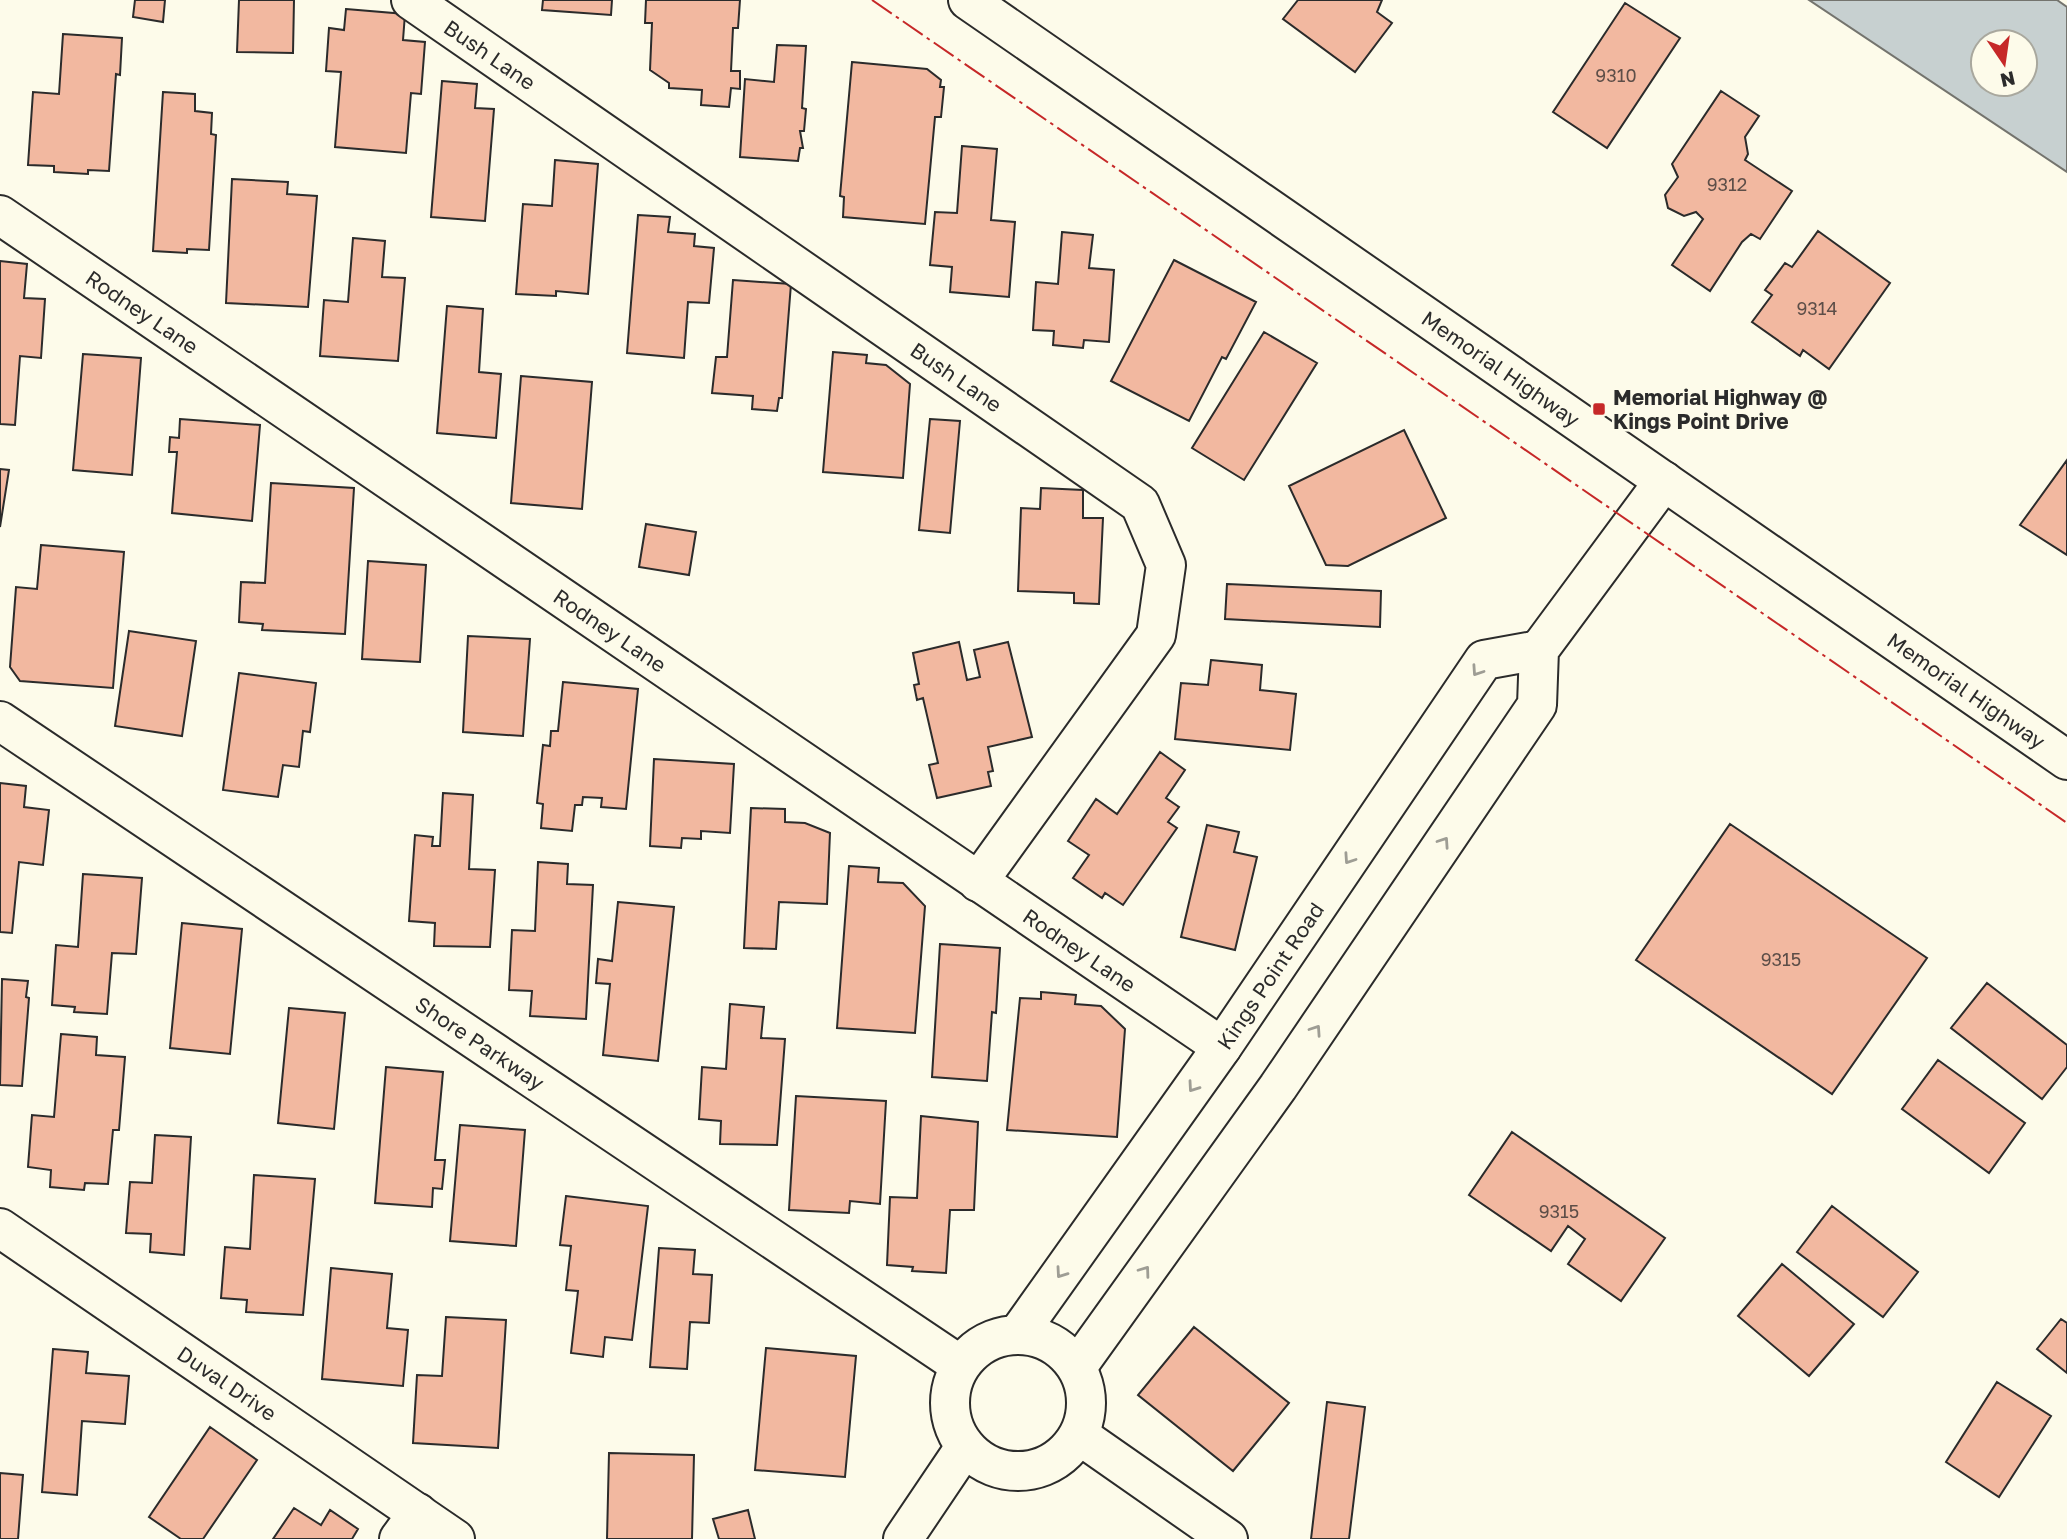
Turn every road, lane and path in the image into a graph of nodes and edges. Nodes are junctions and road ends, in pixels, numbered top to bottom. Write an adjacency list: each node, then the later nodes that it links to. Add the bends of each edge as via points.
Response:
1 (411, 0): 8 (street, Bush Lane, via 1140,504 1166,565 1156,635)
2 (968, 0): 4 (street, Memorial Highway)
3 (0, 215): 8 (street, Rodney Lane)
4 (1664, 481): 5 (street); 7 (street, Memorial Highway)
5 (1539, 650): 9 (street, Kings Point Road, one-way to 9, via 1484,660); 13 (street, one-way to 5, via 1278,1087 1537,705)
6 (0, 721): 12 (street, Shore Parkway)
7 (2067, 760)
8 (978, 882): 9 (street, Rodney Lane)
9 (1222, 1046): 11 (street, Kings Point Road, one-way to 11)
10 (0, 1228): 16 (street, Duval Drive)
11 (1018, 1334): 12 (street, via 985,1343); 13 (street, via 1041,1338 1062,1349)
12 (960, 1365): 15 (street, via 949,1407)
13 (1077, 1367): 14 (street, via 1086,1389)
14 (1079, 1435): 15 (street, via 1055,1460 1024,1471 1003,1470); 19 (street)
15 (965, 1447): 18 (street)
16 (408, 1526): 17 (street, Duval Drive)
17 (455, 1539)
18 (903, 1539)
19 (1228, 1539)

